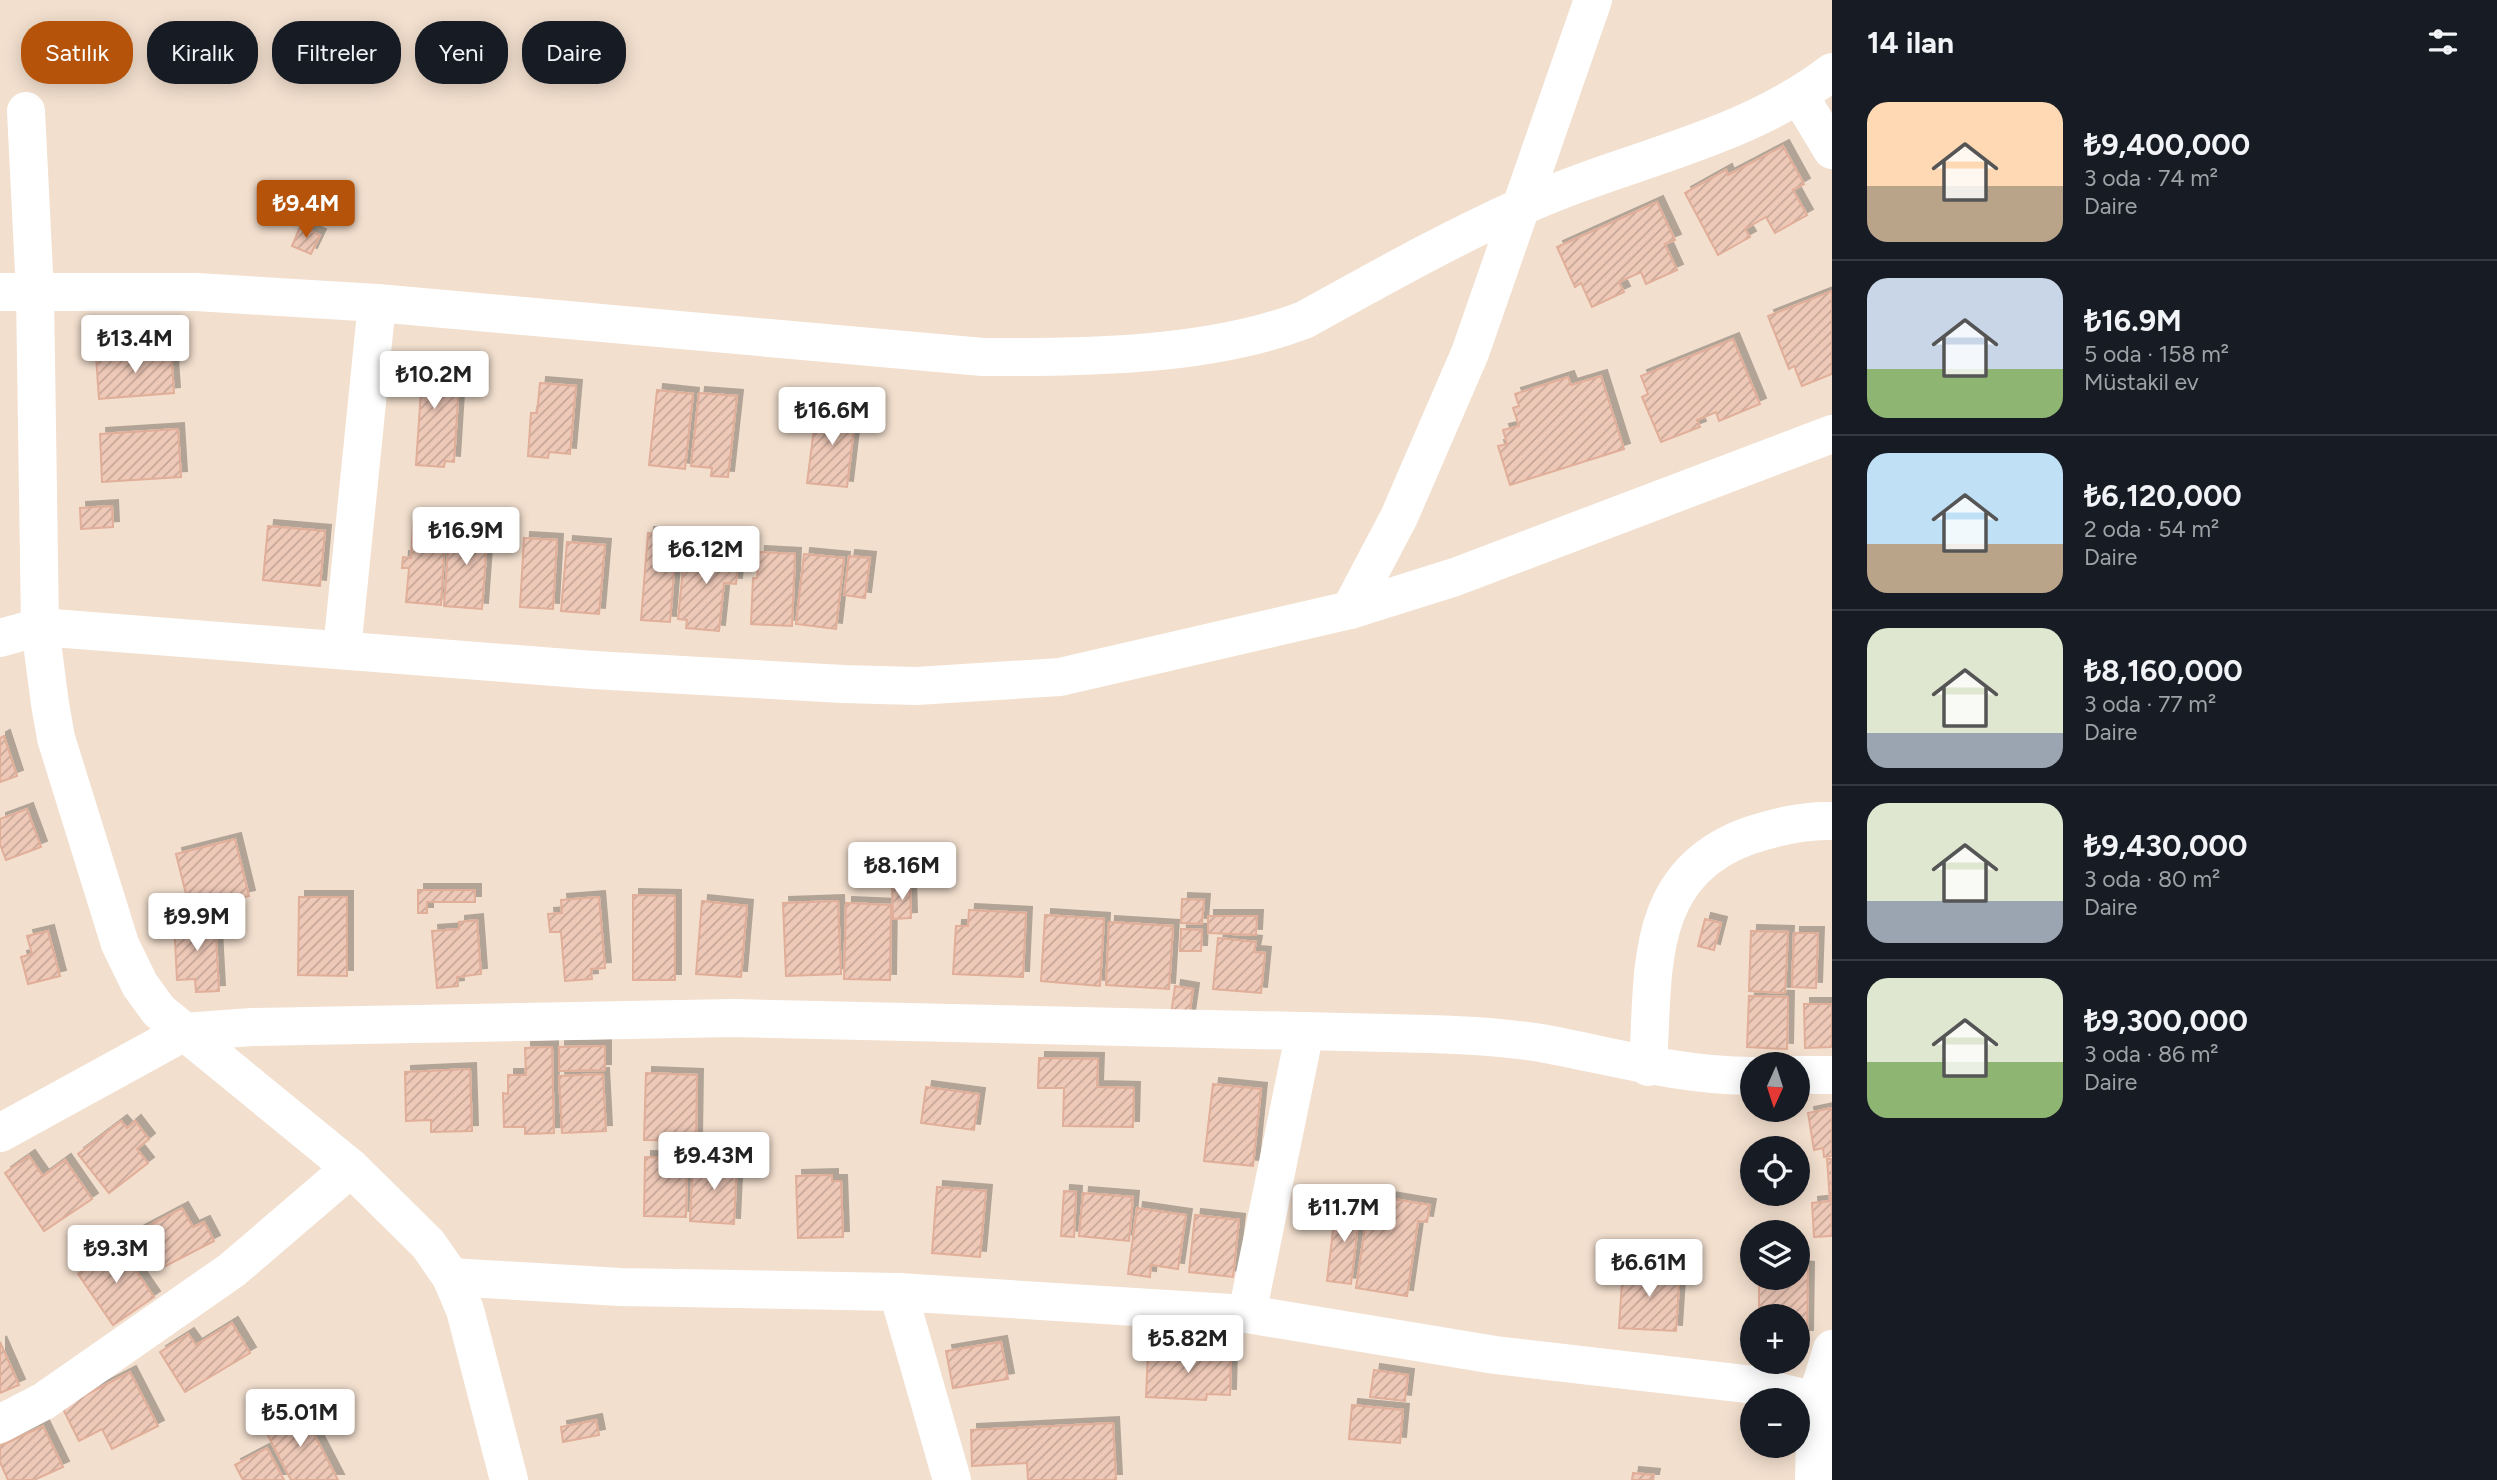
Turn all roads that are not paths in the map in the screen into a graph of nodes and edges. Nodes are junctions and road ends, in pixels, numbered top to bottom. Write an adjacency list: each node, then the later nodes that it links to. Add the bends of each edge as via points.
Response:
1 (1593, 0): 6 (street)
2 (1832, 72): 3 (street)
3 (1800, 97): 5 (street); 6 (street, via 1747,122)
4 (26, 111): 7 (street)
5 (1832, 150)
6 (1521, 206): 8 (street, via 1304,320 1269,333 1202,346 983,357); 10 (street, via 1439,429)
7 (18, 293): 8 (street, via 196,292); 11 (street)
8 (377, 303): 13 (street)
9 (1832, 434): 10 (street, via 1455,577)
10 (1350, 610): 13 (street, via 1060,677 916,686 593,670)
11 (40, 627): 12 (street); 13 (street); 16 (street, via 56,738 120,944 159,1011)
12 (0, 638)
13 (342, 650)
14 (1832, 821): 17 (street, via 1790,824 1736,841 1710,853 1676,890 1656,943)
15 (1304, 1031): 16 (street, via 734,1018); 17 (street, via 1485,1036); 25 (street)
16 (184, 1032): 21 (street); 22 (street)
17 (1648, 1067): 18 (street)
18 (1740, 1075)
19 (1810, 1075): 20 (street)
20 (1832, 1075)
21 (0, 1133)
22 (351, 1168): 23 (street, via 428,1244); 28 (street, via 232,1270 44,1401)
23 (451, 1277): 24 (street); 29 (street, via 477,1347)
24 (898, 1292): 25 (street); 30 (street)
25 (1247, 1314): 27 (street, via 1495,1355 1746,1384)
26 (1832, 1349): 27 (street)
27 (1824, 1403): 31 (street)
28 (0, 1424)
29 (509, 1480)
30 (951, 1480)
31 (1814, 1480)

